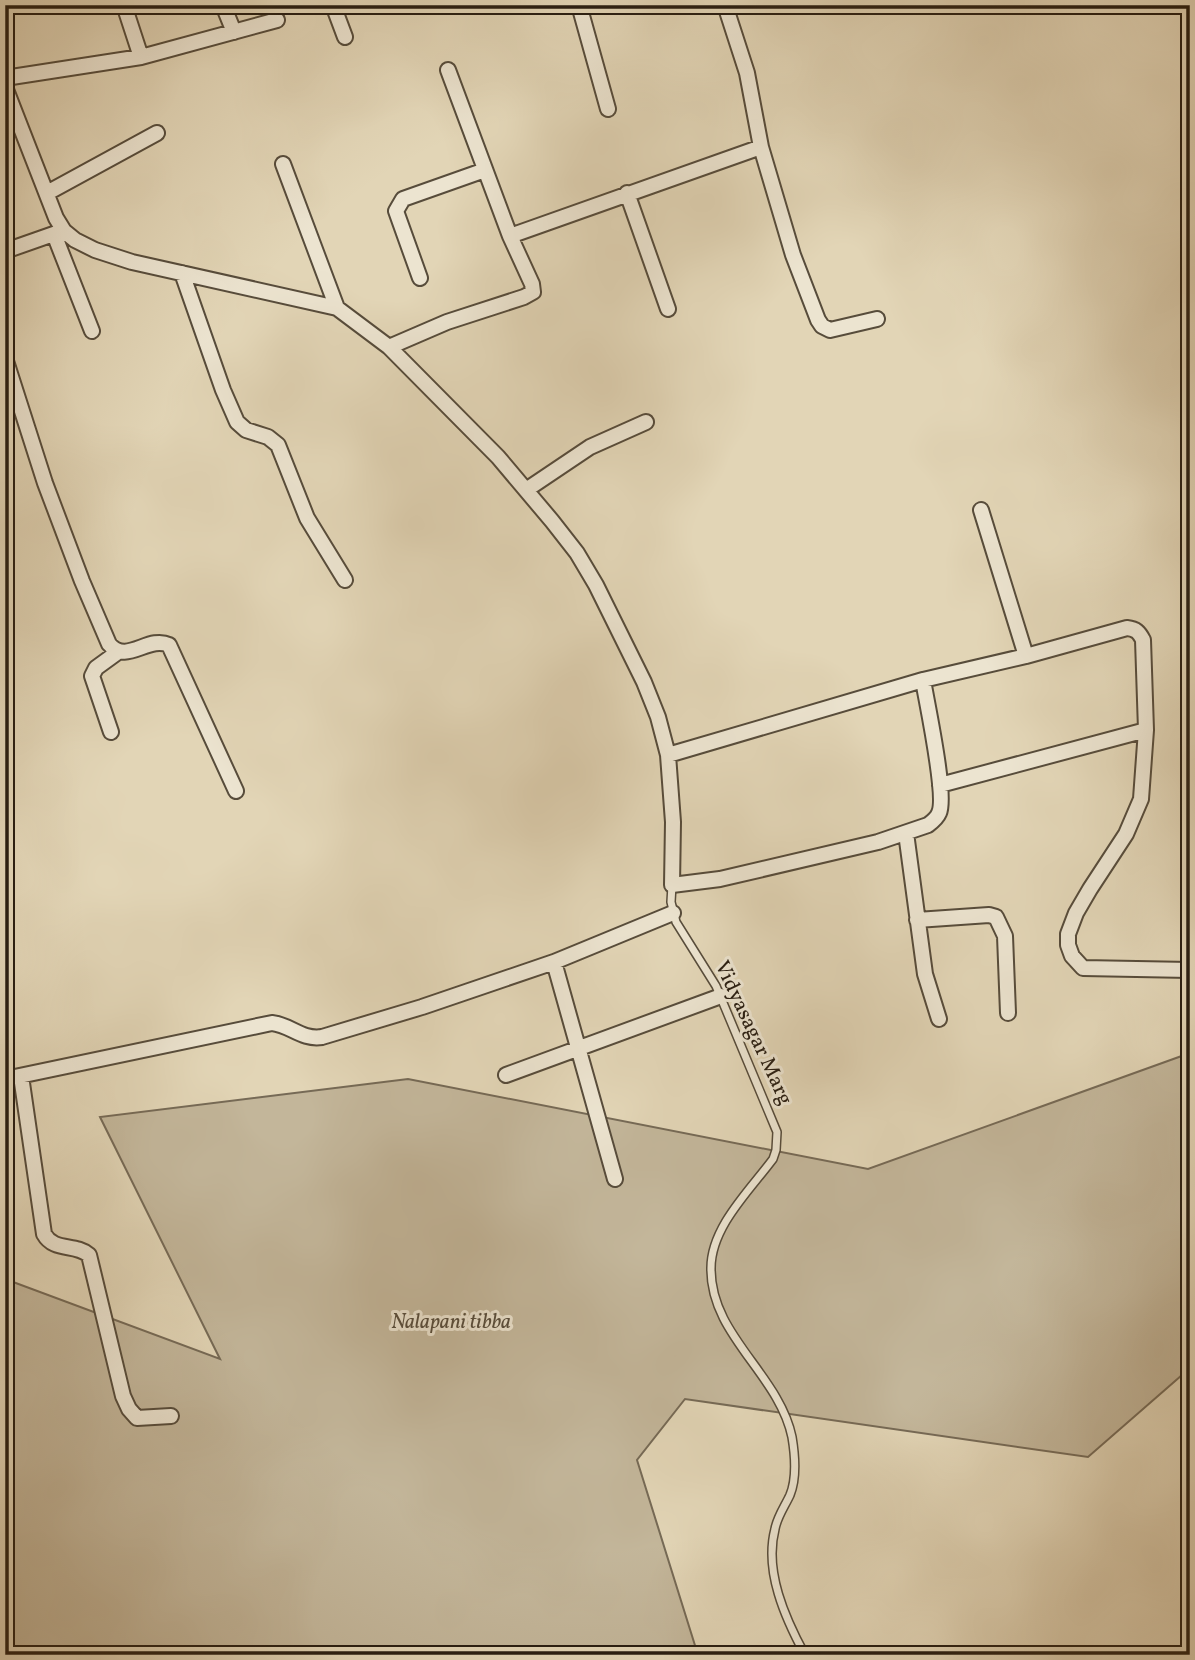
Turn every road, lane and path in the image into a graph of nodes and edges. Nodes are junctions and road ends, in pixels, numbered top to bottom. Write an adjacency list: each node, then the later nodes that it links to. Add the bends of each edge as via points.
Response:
1 (124, 5): 9 (street)
2 (223, 5): 7 (street)
3 (332, 5): 8 (street)
4 (579, 5): 13 (street)
5 (725, 5): 15 (street, via 747,73)
6 (277, 20): 7 (street)
7 (234, 32): 9 (street)
8 (345, 37)
9 (141, 57): 11 (street)
10 (448, 69): 17 (street)
11 (5, 78)
12 (5, 87): 18 (street)
13 (608, 108)
14 (157, 133): 18 (street)
15 (761, 147): 19 (street); 27 (street, via 793,255 822,326 830,330)
16 (283, 164): 25 (street)
17 (485, 170): 21 (street); 24 (street, via 399,202 396,211)
18 (47, 192): 20 (street)
19 (627, 193): 21 (street); 26 (street)
20 (59, 232): 22 (street); 23 (street, via 95,250); 28 (street)
21 (510, 236): 29 (street, via 533,292)
22 (5, 251)
23 (182, 273): 25 (street); 34 (street, via 237,422 278,445 299,503)
24 (420, 278)
25 (337, 308): 29 (street)
26 (668, 309)
27 (877, 319)
28 (92, 331)
29 (389, 347): 32 (street)
30 (5, 358): 35 (street, via 82,580 109,644)
31 (646, 422): 32 (street, via 590,447)
32 (526, 490): 40 (street, via 577,553 596,585 644,682)
33 (981, 510): 36 (street)
34 (345, 580)
35 (118, 652): 39 (street, via 92,676); 42 (street, via 156,643 169,645)
36 (1026, 656): 37 (street); 38 (street, via 1127,628 1138,631 1143,640)
37 (923, 680): 40 (street); 41 (street)
38 (1146, 730): 41 (street); 48 (street, via 1142,799 1126,834 1076,913 1068,945 1083,968)
39 (111, 732)
40 (668, 755): 44 (street)
41 (940, 785): 43 (street, via 939,814 928,825)
42 (236, 791)
43 (905, 833): 44 (street, via 720,879); 46 (street)
44 (672, 885): 45 (lane, Vidyasagar Marg)
45 (673, 913): 47 (street); 49 (lane, Vidyasagar Marg)
46 (917, 920): 50 (street, via 996,917 1005,936); 51 (street, via 925,974)
47 (554, 962): 52 (street); 54 (street, via 322,1037 306,1037 272,1023)
48 (1190, 970)
49 (721, 996): 52 (street); 58 (lane, Vidyasagar Marg, via 777,1138 773,1159 718,1238 710,1266 712,1285 727,1325 775,1393 790,1428 794,1480 775,1526 771,1560)
50 (1008, 1013)
51 (939, 1019)
52 (579, 1049): 53 (street); 56 (street)
53 (506, 1075)
54 (21, 1076): 55 (street); 57 (street, via 44,1234 50,1242 89,1255 129,1409 137,1418)
55 (5, 1079)
56 (615, 1180)
57 (170, 1416)
58 (805, 1655)

